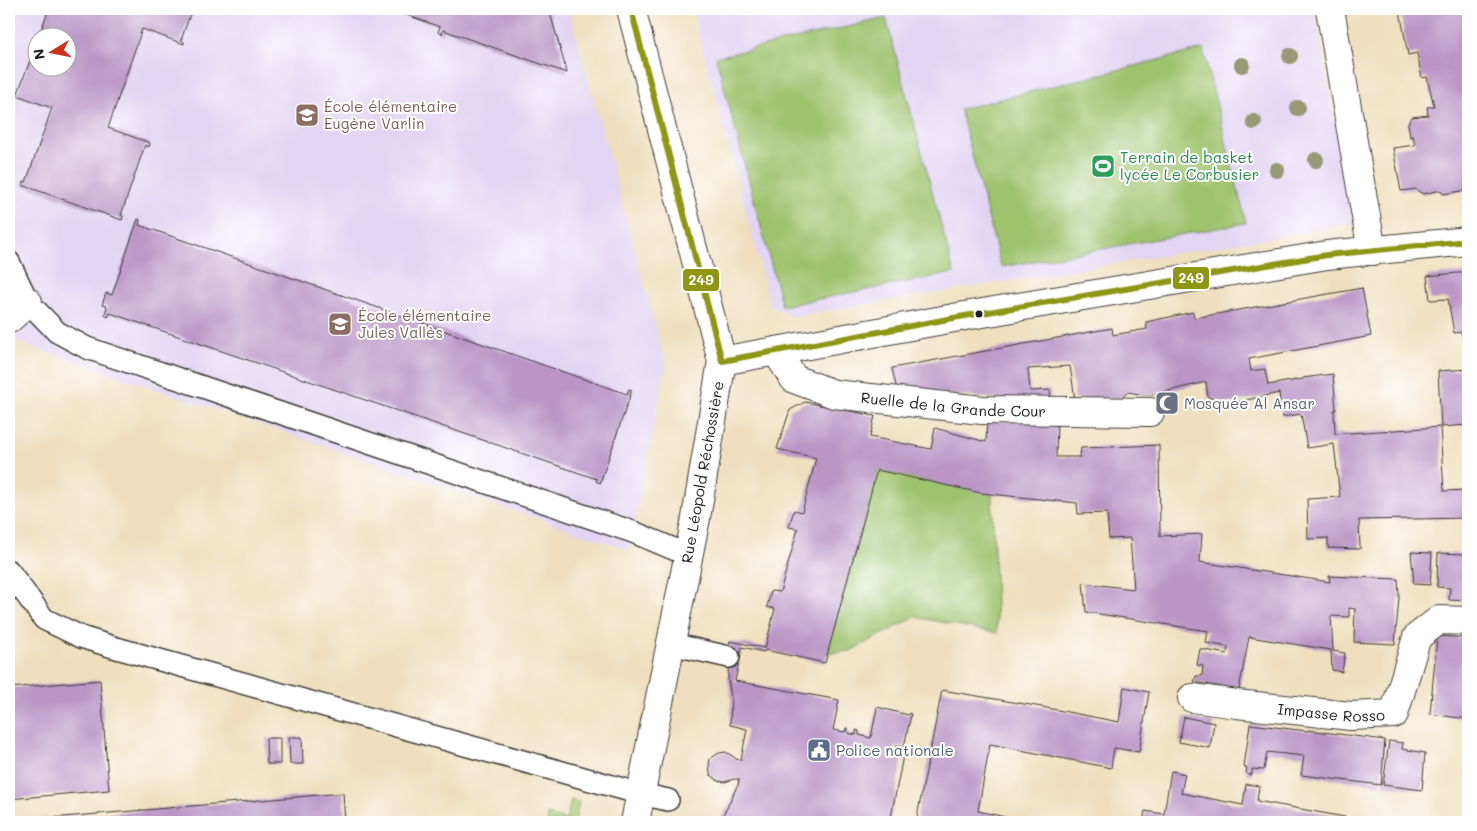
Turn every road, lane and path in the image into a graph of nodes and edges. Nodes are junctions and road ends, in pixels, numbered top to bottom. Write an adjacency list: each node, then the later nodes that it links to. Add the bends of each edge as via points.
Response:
1 (632, 9): 8 (street, Rue Léopold Réchossière)
2 (1330, 9): 4 (street)
3 (1468, 241): 4 (street)
4 (1372, 251): 7 (street, via 1327,255 969,315)
5 (9, 262): 6 (lane)
6 (18, 311): 10 (lane, via 87,348 633,532)
7 (776, 351): 8 (street); 9 (street, Ruelle de la Grande Cour, via 794,379 834,394 982,410)
8 (722, 361): 10 (street, Rue Léopold Réchossière)
9 (1150, 412)
10 (688, 555): 13 (street, Rue Léopold Réchossière)
11 (9, 571): 16 (lane, via 44,619 81,637)
12 (1468, 621): 15 (street, Impasse Rosso, via 1439,620 1417,637 1394,714 1351,716)
13 (671, 644): 14 (lane); 16 (street, Rue Léopold Réchossière)
14 (729, 657)
15 (1192, 698)
16 (641, 794): 17 (lane); 18 (street, Rue Léopold Réchossière)
17 (668, 800)
18 (635, 822)

